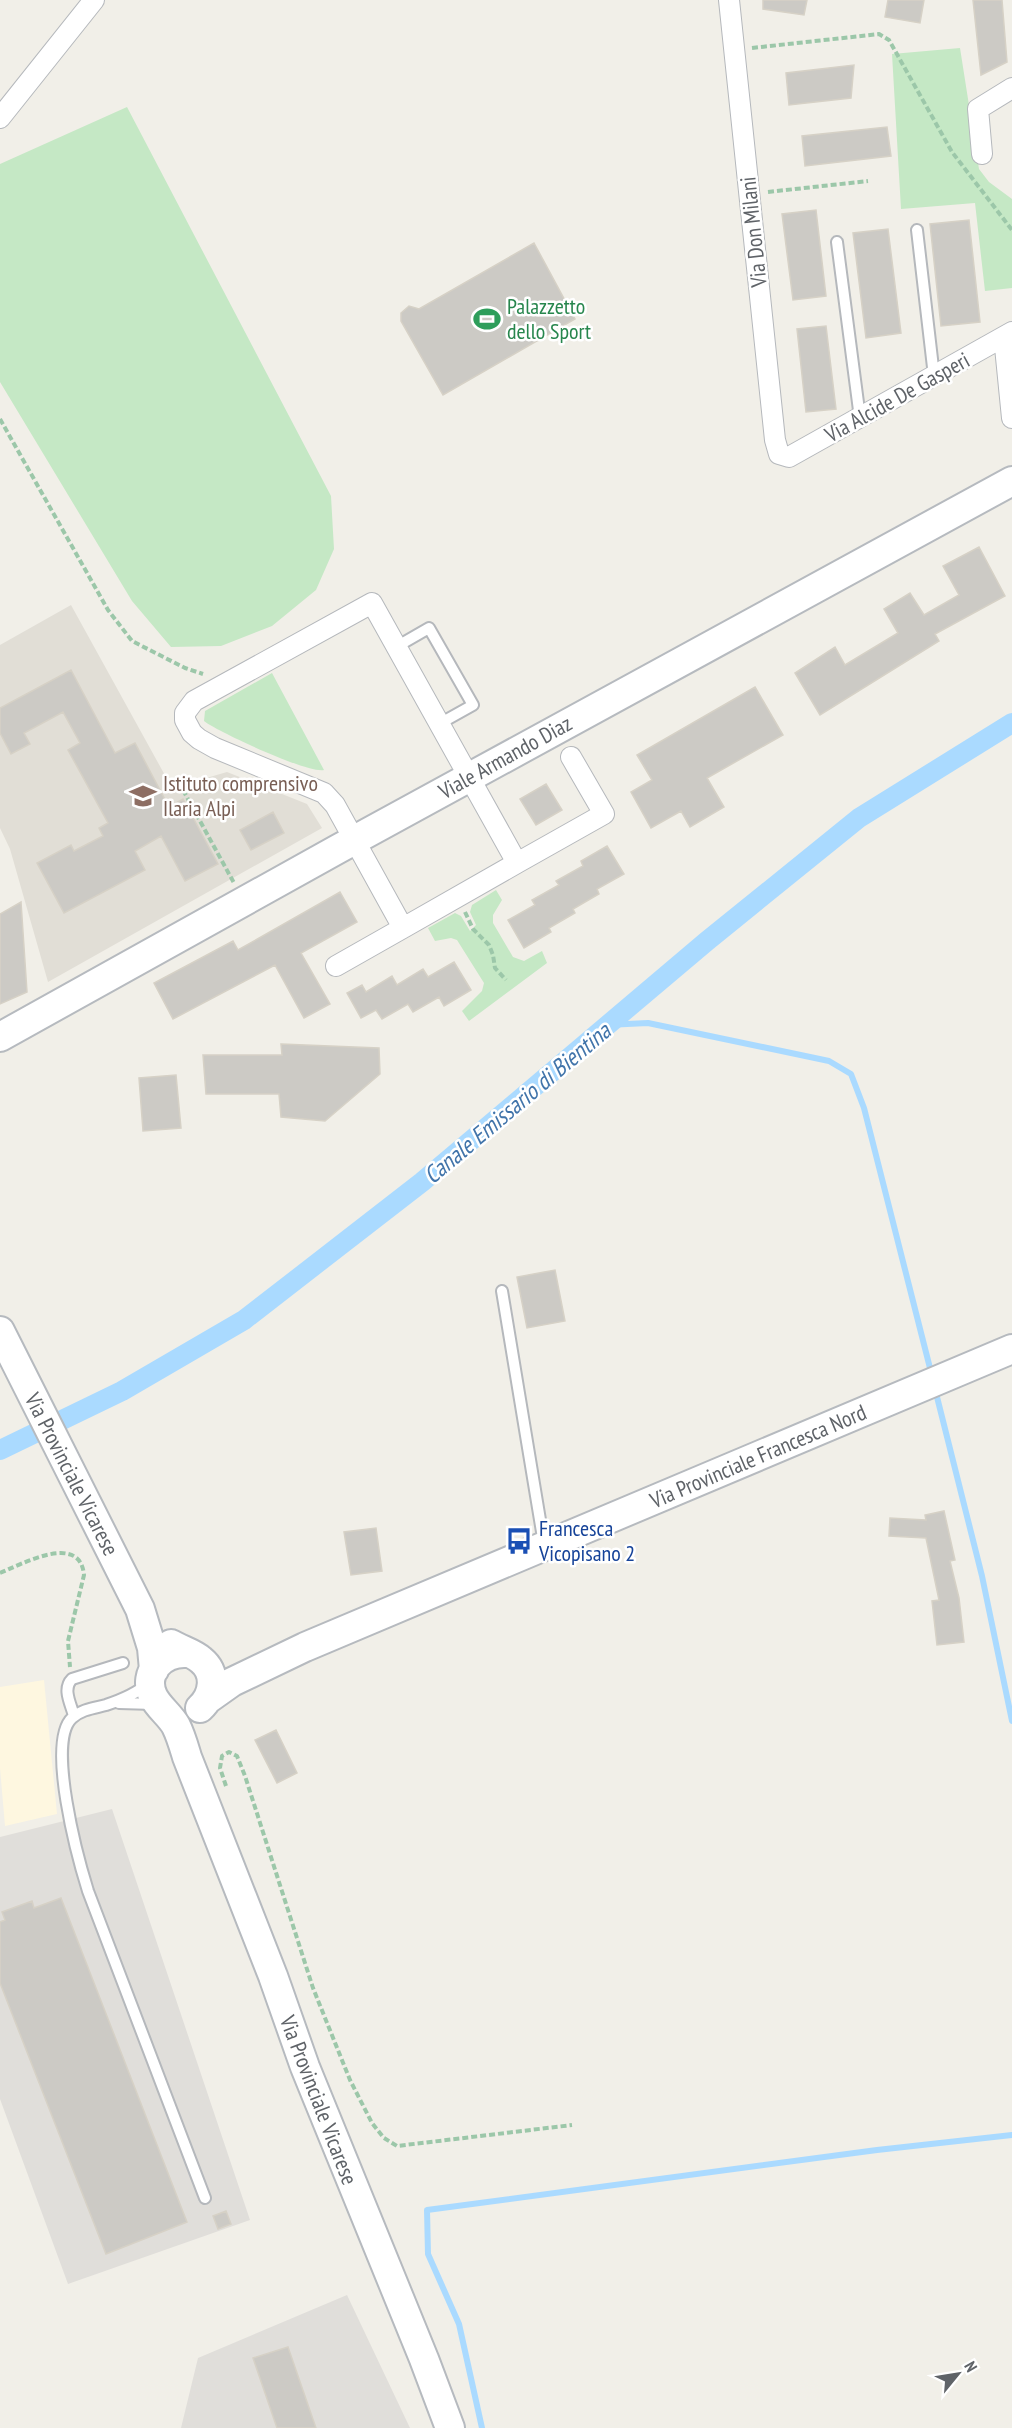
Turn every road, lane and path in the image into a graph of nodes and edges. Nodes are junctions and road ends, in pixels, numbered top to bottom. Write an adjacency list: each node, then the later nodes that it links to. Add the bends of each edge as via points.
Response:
1 (94, 0): 5 (street)
2 (729, 0): 3 (street, Via Don Milani)
3 (734, 51): 8 (street, Via Don Milani); 10 (path, via 879,34 889,40 952,152)
4 (1012, 88): 6 (street, via 978,109)
5 (0, 118)
6 (982, 154)
7 (868, 181): 8 (path)
8 (749, 194): 17 (street, Via Don Milani, via 775,440 779,454)
9 (917, 230): 13 (lane)
10 (1012, 230)
11 (837, 242): 15 (lane)
12 (1008, 334): 13 (street, Via Alcide De Gasperi); 14 (street, Via Alcide De Gasperi)
13 (934, 376): 15 (street, Via Alcide De Gasperi)
14 (1012, 417)
15 (860, 418): 17 (street, Via Alcide De Gasperi)
16 (0, 419): 20 (path, via 108,610 132,640 185,668)
17 (789, 456)
18 (1012, 481): 23 (main road, Viale Armando Diaz)
19 (396, 647): 20 (street, via 372,603); 21 (street); 21 (lane, via 429,628 473,705)
20 (227, 682): 25 (street, via 188,707 185,720 192,733 215,748 324,793)
21 (439, 724): 23 (street)
22 (571, 757): 26 (street, via 604,814)
23 (469, 777): 25 (main road, Viale Armando Diaz); 26 (street)
24 (183, 790): 27 (path)
25 (354, 840): 29 (street); 32 (main road, Viale Armando Diaz)
26 (517, 863): 28 (street)
27 (234, 884)
28 (459, 896): 29 (street); 31 (path, via 473,929 489,945 495,968)
29 (403, 928): 30 (street)
30 (336, 966)
31 (506, 980)
32 (0, 1037)
33 (502, 1291): 36 (lane)
34 (2, 1335): 38 (main road, Via Provinciale Vicarese)
35 (1012, 1349): 36 (main road, Via Provinciale Francesca Nord)
36 (544, 1548): 39 (main road, Via Provinciale Francesca Nord)
37 (0, 1573): 43 (path, via 55,1552 68,1554 81,1564 84,1575 68,1641)
38 (140, 1609): 40 (main road, Via Provinciale Vicarese, via 162,1636); 42 (main road, Via Provinciale Vicarese, via 152,1647)
39 (305, 1647): 40 (main road, via 252,1660); 44 (main road, via 232,1682)
40 (195, 1658): 42 (main road, via 170,1655 162,1659); 44 (main road, Via Provinciale Vicarese, via 212,1680)
41 (123, 1663): 43 (lane)
42 (152, 1674): 45 (lane, via 136,1692); 46 (main road, Via Provinciale Vicarese, via 151,1690)
43 (72, 1679): 47 (lane, via 67,1686)
44 (203, 1704): 46 (main road, via 186,1714); 48 (main road, Via Provinciale Vicarese, via 191,1741)
45 (106, 1705): 46 (lane, via 141,1702); 47 (lane)
46 (161, 1707): 48 (main road, Via Provinciale Vicarese, via 181,1735)
47 (74, 1716): 51 (lane, via 64,1729 61,1745 79,1863)
48 (194, 1770): 52 (main road, Via Provinciale Vicarese, via 305,2067)
49 (226, 1788): 50 (path, via 220,1768 222,1756 229,1752 237,1756 245,1776 321,2008 350,2080 384,2138 397,2146)
50 (572, 2125)
51 (205, 2198)
52 (450, 2428)

